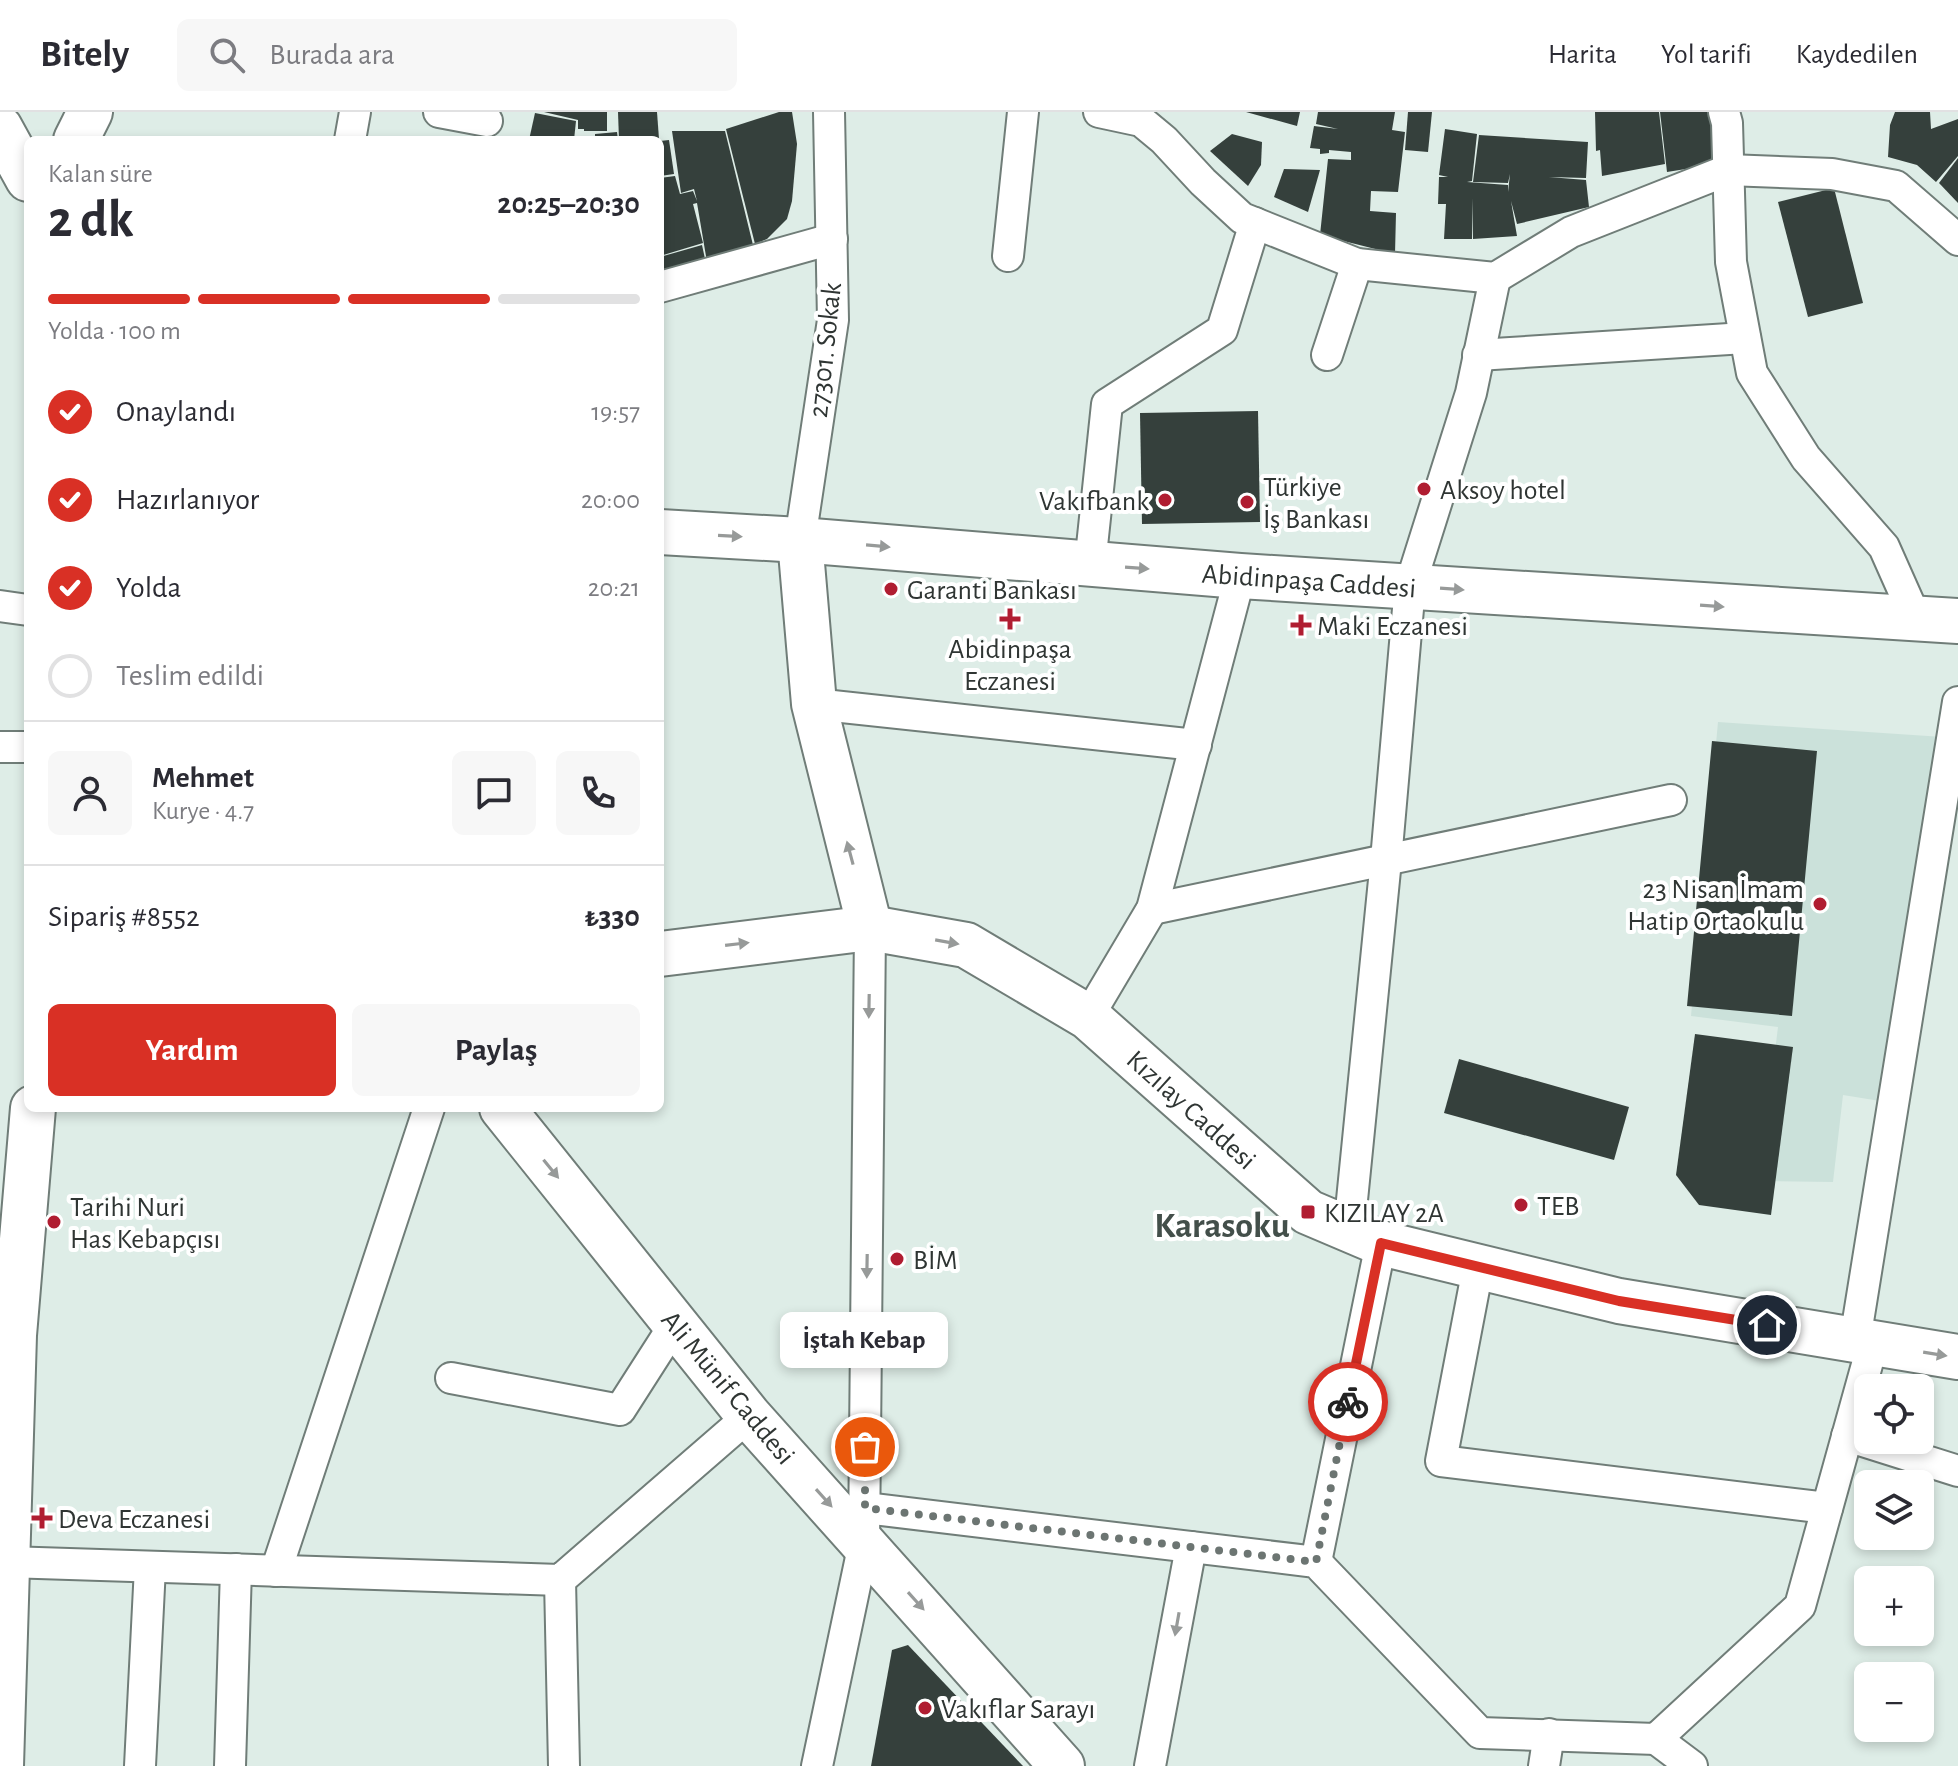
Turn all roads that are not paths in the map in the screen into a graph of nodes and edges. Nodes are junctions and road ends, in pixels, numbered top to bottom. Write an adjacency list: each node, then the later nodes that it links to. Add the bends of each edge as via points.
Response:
1 (90, 112): 10 (main road)
2 (355, 112): 11 (street)
3 (439, 112): 8 (street)
4 (829, 112): 15 (street, 27301. Sokak)
5 (1023, 112): 17 (street)
6 (1099, 112): 14 (street, via 1141,121 1242,218)
7 (1724, 112): 12 (street)
8 (486, 124)
9 (0, 128): 13 (main road)
10 (78, 136)
11 (351, 136)
12 (1728, 170): 16 (street, via 1832,174 1896,186); 19 (street, via 1571,232); 21 (street, via 1731,262)
13 (24, 172)
14 (1255, 223): 18 (street); 26 (street, via 1222,330 1107,404)
15 (832, 239): 20 (street); 25 (street, 27301. Sokak, via 833,320)
16 (1958, 240)
17 (1008, 256)
18 (1357, 264): 19 (street); 22 (street)
19 (1495, 278): 23 (street)
20 (664, 286)
21 (1745, 338): 23 (street); 31 (street, via 1752,373 1806,458 1884,547)
22 (1327, 355)
23 (1478, 355): 28 (street, via 1471,393)
24 (664, 532): 25 (main road, Abidinpaşa Caddesi, one-way to 25)
25 (800, 540): 26 (main road, Abidinpaşa Caddesi, one-way to 26); 33 (main road)
26 (1090, 565): 27 (main road, Abidinpaşa Caddesi, one-way to 27)
27 (1240, 576): 28 (main road, Abidinpaşa Caddesi); 34 (street)
28 (1410, 586): 31 (main road, Abidinpaşa Caddesi, one-way to 31); 39 (street)
29 (0, 606): 30 (street)
30 (24, 609)
31 (1937, 620)
32 (1958, 702): 37 (street)
33 (814, 704): 34 (street); 41 (main road, one-way to 33)
34 (1196, 745): 40 (street)
35 (0, 747): 36 (street)
36 (24, 747)
37 (1950, 795): 51 (street)
38 (1671, 800): 39 (street)
39 (1386, 860): 40 (street); 47 (street)
40 (1152, 909): 43 (street)
41 (870, 928): 42 (main road, Kızılay Caddesi, one-way to 41); 43 (main road, Kızılay Caddesi, one-way to 43, via 966,945); 59 (street, one-way to 59)
42 (664, 954)
43 (1088, 1017): 47 (main road, Kızılay Caddesi, via 1308,1212)
44 (32, 1112): 48 (main road)
45 (428, 1112): 65 (street)
46 (505, 1112): 50 (main road, Ali Münif Caddesi, one-way to 50)
47 (1365, 1237): 49 (main road, Kızılay Caddesi); 62 (street)
48 (11, 1251): 52 (main road)
49 (1478, 1268): 51 (main road, Kızılay Caddesi, via 1619,1301); 58 (street, via 1441,1461)
50 (675, 1324): 54 (street, via 620,1410); 55 (main road, Ali Münif Caddesi)
51 (1864, 1342): 53 (main road, Kızılay Caddesi, one-way to 53); 56 (street)
52 (7, 1344): 61 (main road)
53 (1958, 1357)
54 (451, 1378)
55 (749, 1416): 59 (main road, Ali Münif Caddesi, one-way to 59); 66 (street)
56 (1847, 1436): 57 (street); 58 (street)
57 (1958, 1471)
58 (1827, 1508): 68 (street, via 1800,1606)
59 (864, 1526): 60 (street); 73 (street); 74 (main road, Ali Münif Caddesi, one-way to 74)
60 (1191, 1547): 62 (street); 75 (street, one-way to 75)
61 (7, 1562): 63 (street); 69 (main road)
62 (1316, 1562): 67 (street, via 1480,1733)
63 (150, 1567): 64 (street); 70 (street)
64 (236, 1569): 65 (street); 71 (street)
65 (276, 1571): 66 (street)
66 (560, 1580): 72 (street)
67 (1549, 1734): 68 (street); 76 (street)
68 (1656, 1753): 77 (street)
69 (1, 1766)
70 (140, 1766)
71 (230, 1766)
72 (564, 1766)
73 (817, 1766)
74 (1062, 1766)
75 (1150, 1766)
76 (1544, 1766)
77 (1692, 1766)

